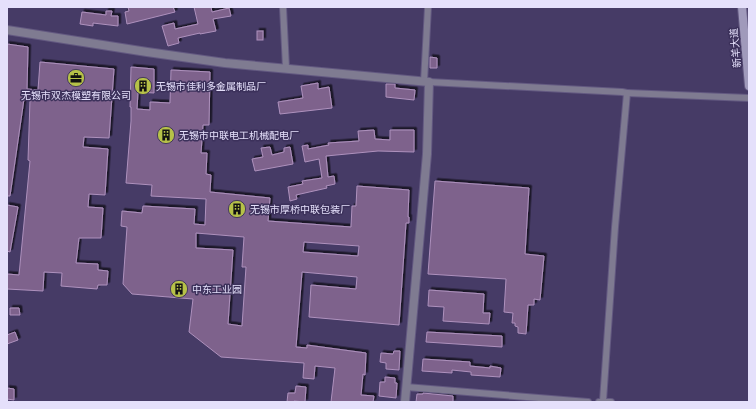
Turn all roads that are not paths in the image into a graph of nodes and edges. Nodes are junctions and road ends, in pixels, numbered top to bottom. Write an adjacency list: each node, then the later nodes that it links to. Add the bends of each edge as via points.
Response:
1 (283, 7): 5 (street)
2 (428, 7): 6 (street)
3 (742, 7): 7 (main road, 新羊大道)
4 (7, 30): 5 (street, via 225,63)
5 (286, 68): 6 (street)
6 (427, 82): 8 (street); 10 (street, via 426,154)
7 (749, 86)
8 (627, 93): 9 (street); 13 (street)
9 (749, 98)
10 (406, 387): 11 (street); 12 (street)
11 (405, 402)
12 (588, 402)
13 (601, 402): 14 (street)
14 (611, 402)

